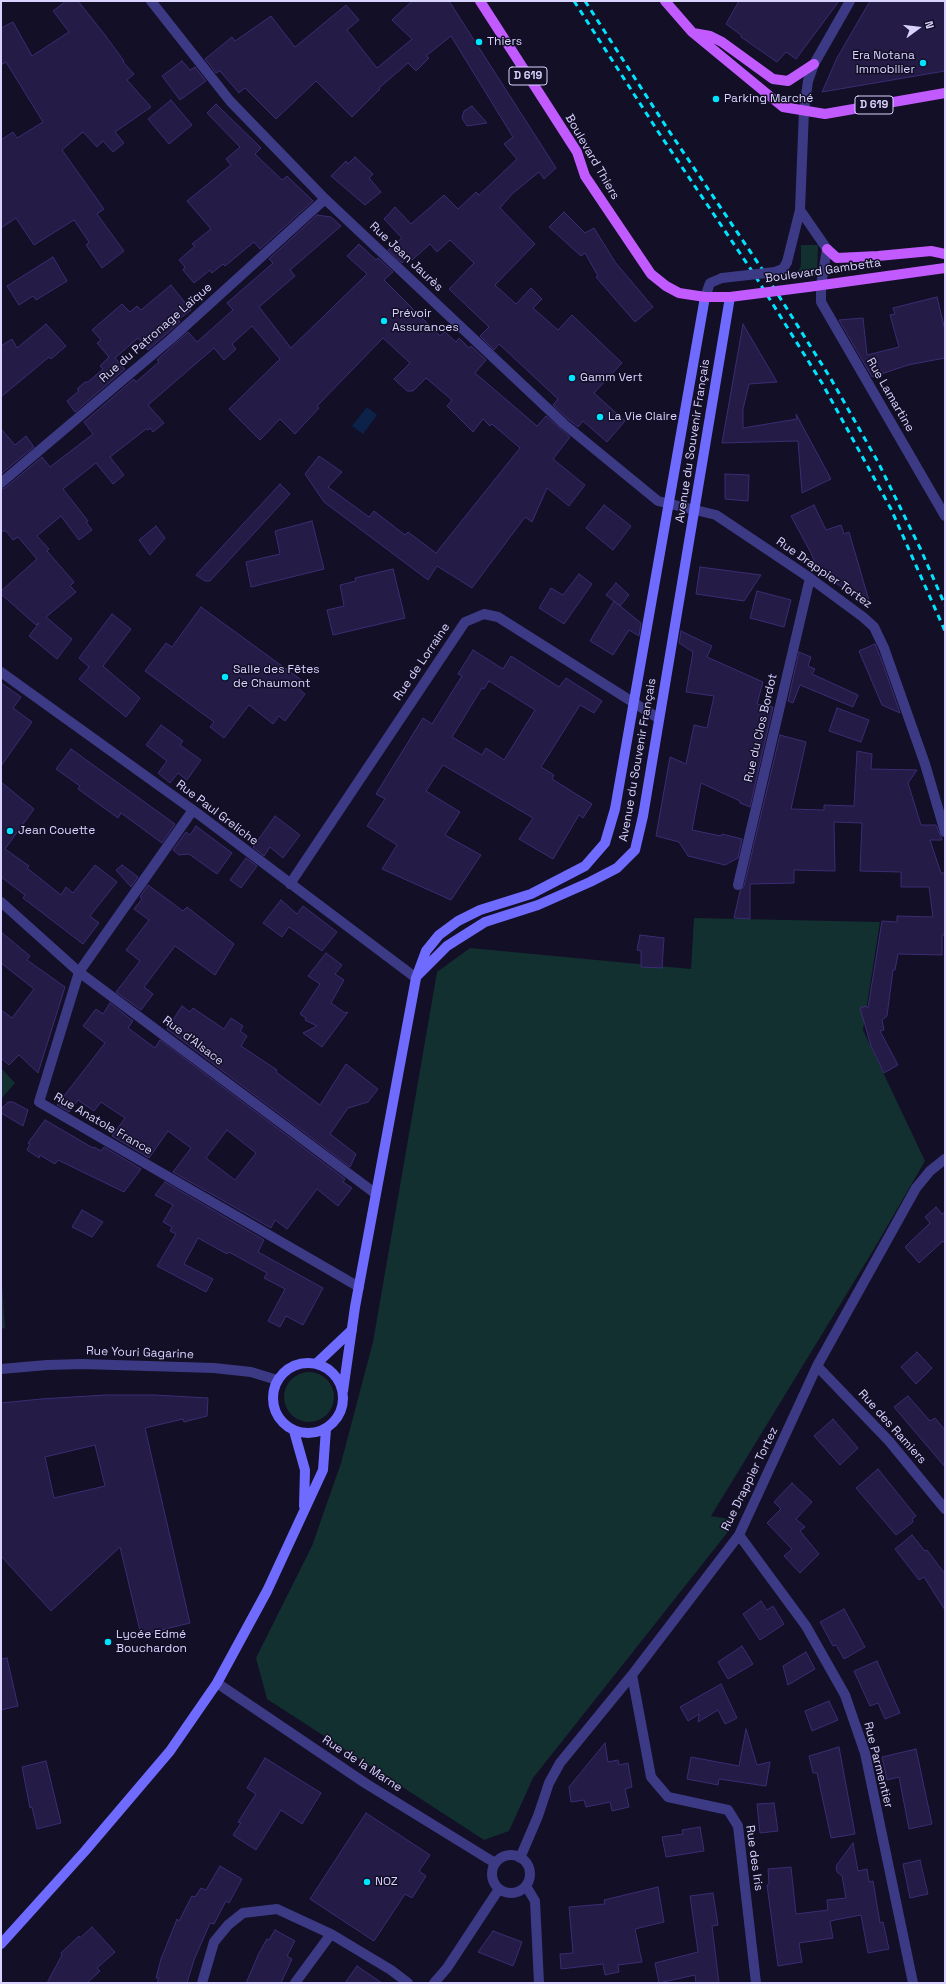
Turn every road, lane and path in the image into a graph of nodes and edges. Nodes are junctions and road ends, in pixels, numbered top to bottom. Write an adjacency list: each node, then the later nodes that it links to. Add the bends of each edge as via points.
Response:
1 (151, 1): 9 (street, Rue Jean Jaurès, via 230,101)
2 (480, 1): 15 (main road, Boulevard Thiers / D 619, via 577,152 586,176 651,274 679,293)
3 (666, 1): 5 (main road, D 619)
4 (850, 1): 6 (street)
5 (692, 32): 6 (main road, via 722,42 773,79 788,80); 8 (main road, D 619, via 784,107)
6 (814, 64): 8 (street, via 808,82)
7 (945, 93): 8 (main road, D 619, via 825,114)
8 (804, 110): 10 (street)
9 (325, 199): 17 (street, Rue du Patronage Laïque, via 170,339); 18 (street, Rue Jean Jaurès, via 564,424 634,483 658,501)
10 (800, 210): 11 (street); 15 (street, bridge, via 783,269 722,278 710,283)
11 (827, 249): 12 (main road, via 837,258 931,251); 14 (street, Rue Lamartine)
12 (945, 254)
13 (945, 268): 14 (main road, Boulevard Gambetta / D 619)
14 (821, 285): 16 (main road, Boulevard Gambetta / D 619, bridge); 20 (street, Rue Lamartine, via 821,302)
15 (705, 297): 16 (main road, Boulevard Gambetta / D 619); 18 (street, Avenue du Souvenir Français)
16 (730, 297): 19 (street, Avenue du Souvenir Français)
17 (1, 483)
18 (670, 504): 19 (street, Rue Drappier Tortez); 23 (street, Avenue du Souvenir Français)
19 (695, 510): 21 (street, Rue Drappier Tortez, via 716,515); 24 (street, Avenue du Souvenir Français)
20 (945, 516)
21 (810, 578): 26 (street, Rue Drappier Tortez, via 864,616 874,627 884,648 925,764); 28 (street, Rue du Clos Bordot)
22 (1, 672): 25 (street, Rue Paul Greliche)
23 (633, 702): 24 (street, Rue de Lorraine); 27 (street, Rue de Lorraine, via 498,617 484,614 465,622); 31 (street, Avenue du Souvenir Français, via 615,809 605,843 585,866 569,876 531,894 480,910 458,921 439,935 426,951)
24 (658, 718): 31 (street, Avenue du Souvenir Français, via 643,816 635,850 617,868 590,882 538,906 485,922 447,946)
25 (194, 810): 27 (street, Rue Paul Greliche); 30 (street, Rue Anatole France)
26 (945, 832)
27 (290, 884): 31 (street, Rue Paul Greliche)
28 (738, 885)
29 (1, 902): 30 (street, Rue d'Alsace)
30 (79, 972): 33 (street, Rue d'Alsace); 34 (street, Rue Anatole France, via 39,1102)
31 (416, 978): 33 (street)
32 (945, 1159): 37 (street, Rue Drappier Tortez, via 930,1171 916,1188)
33 (376, 1194): 34 (street)
34 (359, 1287): 35 (street)
35 (352, 1330): 36 (street); 40 (street)
36 (316, 1364): 39 (street, via 305,1362 294,1365 284,1371); 40 (street, via 326,1367 334,1374)
37 (817, 1366): 43 (street, Rue des Ramiers, via 890,1441); 45 (street, Rue Drappier Tortez)
38 (1, 1369): 39 (street, Rue Youri Gagarine, via 82,1364 214,1368 251,1372)
39 (277, 1380): 42 (street, via 274,1409 282,1422)
40 (343, 1391): 41 (street, via 340,1413)
41 (326, 1429): 42 (street, via 310,1434); 44 (street, via 323,1470)
42 (294, 1431): 44 (street, via 305,1470)
43 (945, 1509)
44 (304, 1510): 47 (street, via 267,1591)
45 (739, 1535): 46 (street, Rue Drappier Tortez); 60 (street, Rue Parmentier, via 806,1626 845,1694 864,1753)
46 (632, 1675): 48 (street, Rue Drappier Tortez, via 560,1763 549,1783); 59 (street, Rue des Iris, via 651,1777 668,1797 728,1810 738,1826)
47 (217, 1683): 49 (street, Rue de la Marne, via 365,1783); 53 (street, via 170,1751)
48 (520, 1858): 49 (street, via 509,1855); 50 (street, via 530,1871)
49 (495, 1863): 51 (street, via 492,1880)
50 (526, 1886): 51 (street, via 516,1893); 58 (street, via 535,1901)
51 (499, 1889): 57 (street, via 452,1962)
52 (331, 1934): 54 (street, via 277,1909 243,1913 228,1925 214,1942); 55 (street); 56 (street)
53 (1, 1944)
54 (202, 1983)
55 (295, 1983)
56 (408, 1983)
57 (434, 1983)
58 (539, 1983)
59 (756, 1983)
60 (913, 1983)

